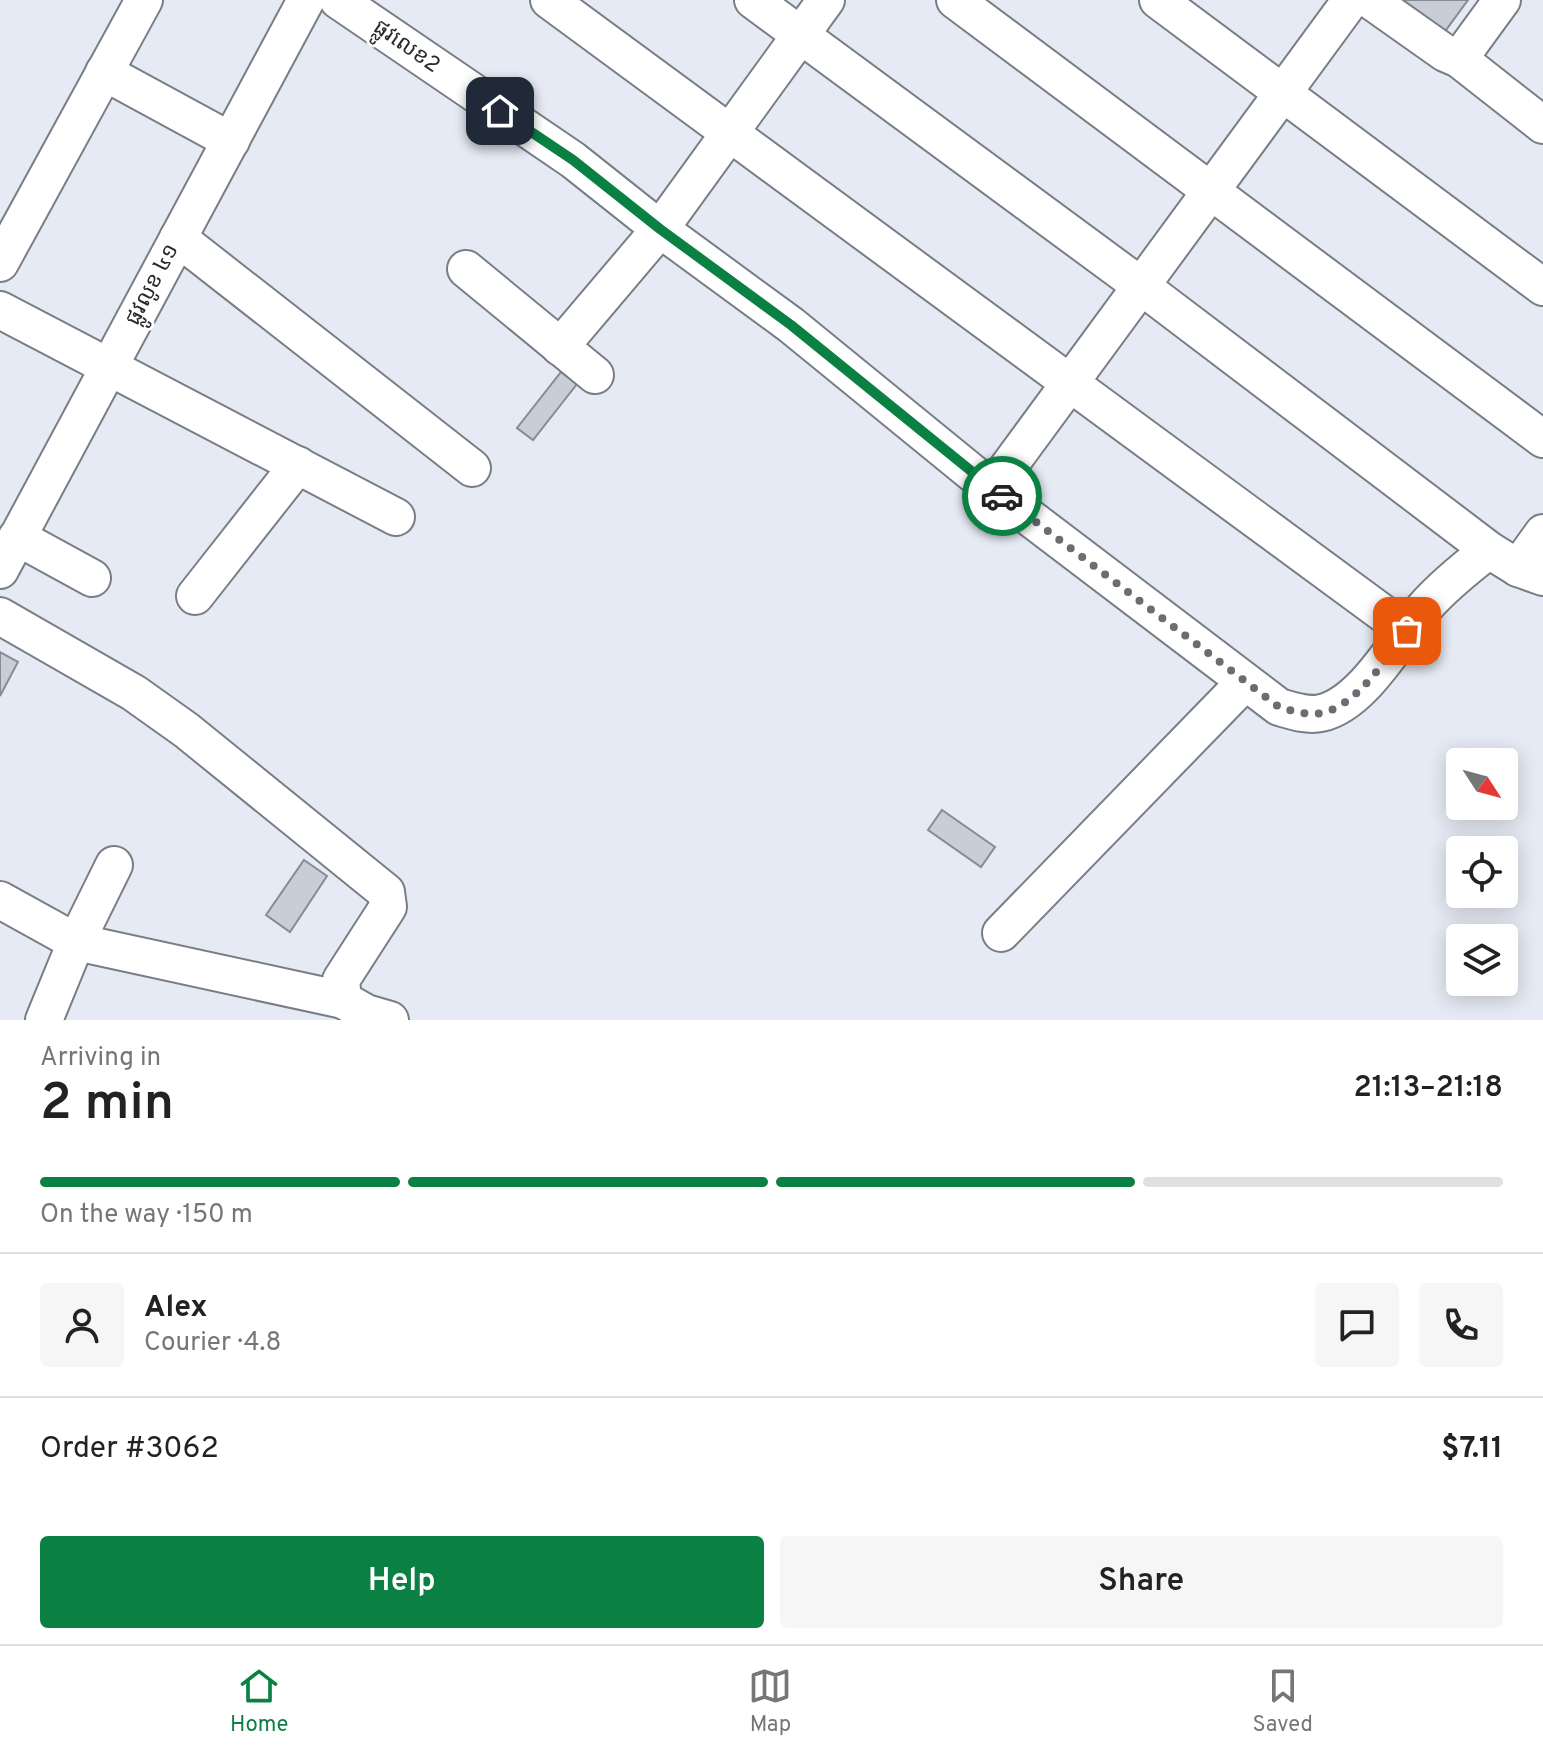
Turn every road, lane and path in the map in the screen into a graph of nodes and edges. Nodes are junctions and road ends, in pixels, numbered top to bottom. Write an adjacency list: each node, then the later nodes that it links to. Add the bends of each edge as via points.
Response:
1 (144, 0): 14 (street)
2 (306, 0): 18 (street, ផ្លូវលូខ ៤១)
3 (338, 0): 20 (street, ផ្លូវលេខ2, via 573,160)
4 (549, 0): 17 (street)
5 (753, 0): 12 (street)
6 (826, 0): 12 (street)
7 (955, 0): 19 (street)
8 (1158, 0): 15 (street)
9 (1351, 0): 15 (street)
10 (1370, 0): 13 (street)
11 (1502, 0): 13 (street)
12 (800, 35): 17 (street); 24 (street)
13 (1459, 59): 16 (street)
14 (104, 72): 18 (street); 22 (street)
15 (1283, 93): 19 (street); 25 (street)
16 (1543, 125)
17 (730, 132): 20 (street); 30 (street)
18 (231, 141): 21 (street, ផ្លូវលូខ ៤១)
19 (1211, 192): 24 (street); 31 (street)
20 (660, 229): 27 (street); 34 (street, ផ្លូវលេខ2, via 791,325)
21 (178, 238): 28 (street, ផ្លូវលូខ ៤១); 33 (street)
22 (0, 263)
23 (466, 269): 27 (street)
24 (1141, 286): 30 (street); 38 (street)
25 (1543, 287)
26 (0, 310): 28 (street)
27 (560, 347): 29 (street)
28 (110, 365): 32 (street); 37 (street, ផ្លូវលូខ ៤១)
29 (595, 375)
30 (1071, 382): 34 (street); 43 (street)
31 (1543, 439)
32 (298, 465): 35 (street); 41 (street)
33 (472, 468)
34 (992, 489): 44 (street, ផ្លូវលេខ2)
35 (396, 517)
36 (1543, 533): 38 (street)
37 (17, 537): 39 (street, ផ្លូវលូខ ៤១); 40 (street)
38 (1517, 565): 43 (street, via 1466,568)
39 (0, 570)
40 (92, 578)
41 (195, 596)
42 (0, 616): 49 (street, via 165,715 386,892 388,907 341,980)
43 (1407, 631): 44 (street, ផ្លូវលេខ2, via 1360,689 1322,713 1279,707)
44 (1245, 682): 47 (street)
45 (114, 865): 48 (street)
46 (0, 900): 48 (street)
47 (1001, 933)
48 (76, 942): 49 (street); 50 (street)
49 (343, 1000): 51 (street)
50 (44, 1020)
51 (390, 1020)

